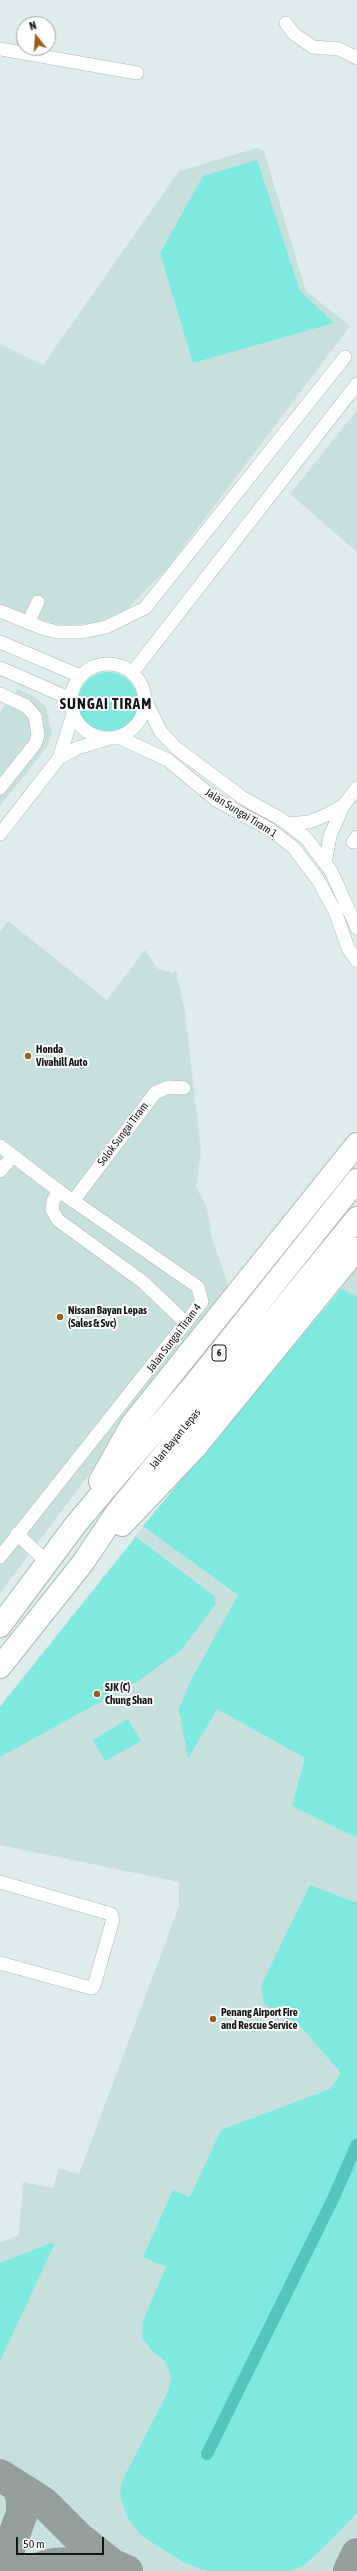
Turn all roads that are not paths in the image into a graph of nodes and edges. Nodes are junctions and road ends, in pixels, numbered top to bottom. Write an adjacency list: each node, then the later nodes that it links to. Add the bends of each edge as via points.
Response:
1 (286, 23): 3 (street, via 294,34 313,47 339,49)
2 (0, 49): 4 (street)
3 (357, 58)
4 (137, 73)
5 (345, 357): 9 (street, via 144,608 106,627 82,632 57,632)
6 (357, 384): 12 (street)
7 (38, 602): 9 (street)
8 (0, 611): 9 (street)
9 (28, 623)
10 (0, 642): 13 (street)
11 (0, 668): 15 (street)
12 (132, 673): 13 (street, via 117,665 100,665); 16 (street, via 142,685)
13 (80, 676): 15 (street)
14 (0, 694): 20 (street, via 26,706 35,716 38,730 35,744)
15 (71, 699): 17 (street)
16 (145, 700): 18 (street, via 144,712 138,723 129,731); 23 (street, Jalan Sungai Tiram 1, via 161,732 176,748 243,798)
17 (73, 714): 18 (street, via 87,732); 19 (street)
18 (113, 737): 19 (street, via 77,748); 27 (street, Jalan Sungai Tiram 1, via 168,760 216,800 271,830 294,848 318,880 335,911 348,948)
19 (59, 758): 24 (street)
20 (0, 788)
21 (357, 788): 22 (street)
22 (343, 806): 23 (street, via 316,820); 25 (street, via 330,836)
23 (288, 824): 25 (street, Jalan Sungai Tiram 1, via 306,838)
24 (0, 834)
25 (325, 863): 26 (street, Jalan Sungai Tiram 1, via 350,907)
26 (357, 928)
27 (357, 961)
28 (184, 1088): 35 (street, Solok Sungai Tiram, via 168,1087 155,1093)
29 (357, 1144): 39 (highway, via 132,1424)
30 (0, 1146): 31 (street, Jalan Sungai Tiram 4)
31 (13, 1156): 32 (street); 34 (street, Jalan Sungai Tiram 4)
32 (0, 1171)
33 (357, 1180): 39 (highway, Jalan Bayan Lepas / 6, via 196,1382)
34 (59, 1191): 35 (street, Jalan Sungai Tiram 4); 38 (street, via 53,1201 52,1210 58,1220 143,1282)
35 (73, 1201): 38 (street, Jalan Sungai Tiram 4, via 198,1287 202,1302)
36 (357, 1218): 43 (highway, Jalan Bayan Lepas / 6, via 117,1512)
37 (357, 1249): 43 (highway, via 196,1448)
38 (186, 1324): 40 (street, Jalan Sungai Tiram 4)
39 (76, 1524): 42 (highway, Jalan Bayan Lepas / 6)
40 (16, 1534): 41 (street, Jalan Sungai Tiram 4); 42 (street)
41 (0, 1557)
42 (48, 1563): 44 (highway, Jalan Bayan Lepas / 6)
43 (82, 1564): 45 (highway, Jalan Bayan Lepas / 6)
44 (0, 1626)
45 (0, 1666)
46 (0, 1882): 47 (street, via 111,1914 113,1919 94,1986 90,1988)
47 (0, 1963)

